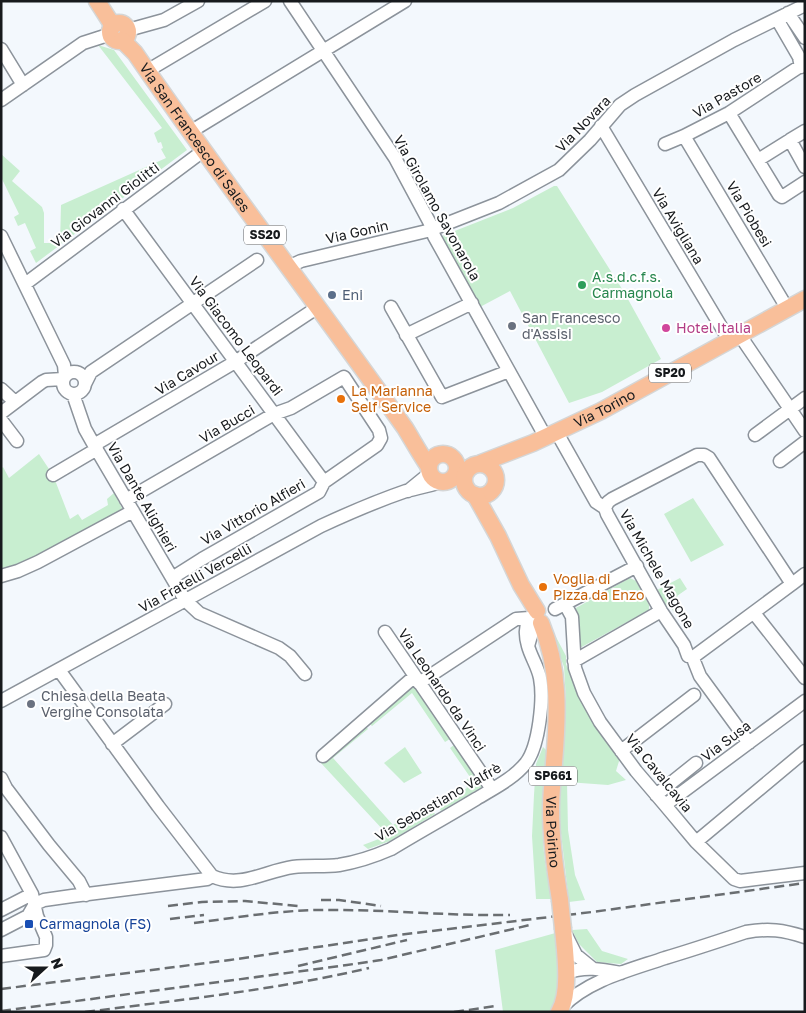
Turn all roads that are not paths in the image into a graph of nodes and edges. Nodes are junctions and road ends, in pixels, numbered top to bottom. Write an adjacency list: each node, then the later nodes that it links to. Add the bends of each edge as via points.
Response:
1 (97, 1): 8 (main road, Via San Francesco di Sales / SS20)
2 (198, 1): 8 (street, via 164,20)
3 (265, 1): 13 (street)
4 (290, 1): 11 (street, Via Girolamo Savonarola)
5 (405, 1): 11 (street)
6 (805, 4): 7 (street, Via Novara)
7 (783, 16): 9 (street); 12 (street, Via Pastore); 17 (street, Via Novara, via 636,95 620,105)
8 (118, 32): 13 (main road, Via San Francesco di Sales / SS20); 14 (street, via 83,43)
9 (805, 38)
10 (1, 49): 14 (street)
11 (324, 50): 19 (street); 28 (street, Via Girolamo Savonarola, via 395,158)
12 (803, 65): 16 (street, Via Pastore)
13 (147, 71): 19 (main road, Via San Francesco di Sales / SS20)
14 (23, 85): 15 (street)
15 (1, 100)
16 (730, 113): 20 (street, Via Pastore); 24 (street)
17 (601, 126): 28 (street, Via Novara, via 558,170 536,184 499,203); 40 (street, Via Avigliana)
18 (805, 131): 21 (street)
19 (190, 132): 23 (main road, Via San Francesco di Sales / SS20)
20 (684, 136): 22 (street, Via Pastore); 38 (street, Via Piobesi)
21 (790, 140): 24 (street); 25 (street)
22 (665, 144)
23 (203, 151): 27 (street, Via Giovanni Giolitti); 31 (main road, Via San Francesco di Sales / SS20)
24 (758, 160): 26 (street, via 782,197)
25 (805, 167)
26 (805, 182)
27 (123, 209): 32 (street, Via Giovanni Giolitti); 34 (street, Via Giacomo Leopardi)
28 (432, 227): 31 (street, Via Gonin, via 427,231 301,261); 35 (street, Via Girolamo Savonarola)
29 (1, 236): 32 (street)
30 (257, 260): 34 (street)
31 (288, 267): 36 (main road, Via San Francesco di Sales / SS20)
32 (25, 284): 43 (street)
33 (805, 298): 38 (main road, Via Torino / SP20)
34 (192, 303): 41 (street, Via Giacomo Leopardi); 43 (street)
35 (472, 303): 39 (street); 42 (street, Via Girolamo Savonarola)
36 (318, 307): 41 (street, Via Cavour); 62 (main road, Via San Francesco di Sales / SS20, via 406,431)
37 (391, 307): 39 (street)
38 (787, 308): 40 (main road, Via Torino / SP20)
39 (406, 335): 42 (street, via 442,397)
40 (734, 337): 49 (street, Via Avigliana); 55 (main road, Via Torino / SP20, via 601,411)
41 (235, 362): 51 (street, Via Giacomo Leopardi); 58 (street, Via Cavour)
42 (509, 371): 55 (street, Via Girolamo Savonarola)
43 (72, 373): 46 (street, via 83,376); 46 (street, via 63,387 66,391); 48 (street, via 43,381)
44 (344, 377): 51 (street, Via Bucci, via 292,408); 63 (street, Via Vittorio Alfieri, via 381,438 377,445)
45 (1, 388): 48 (street)
46 (79, 390): 58 (street, Via Dante Alighieri, via 78,407)
47 (805, 398): 49 (street)
48 (15, 402): 50 (street)
49 (788, 409): 53 (street, Via Avigliana); 54 (street)
50 (1, 413)
51 (274, 414): 63 (street, Via Giacomo Leopardi); 64 (street, Via Bucci)
52 (1, 420): 56 (street)
53 (805, 431)
54 (755, 435)
55 (545, 437): 60 (main road, Via Torino); 62 (main road, Via Torino, via 506,465); 65 (street, Via Michele Magone, via 596,502)
56 (17, 441)
57 (805, 442): 59 (street)
58 (96, 447): 61 (street, Via Cavour); 64 (street, Via Dante Alighieri)
59 (780, 461)
60 (476, 465): 62 (main road); 62 (main road, via 455,461); 62 (main road, via 491,468)
61 (53, 475)
62 (457, 478): 72 (street, Via Fratelli Vercelli, via 363,507); 75 (main road, Via Poirino / SP661, via 498,536 521,585)
63 (324, 482): 70 (street, Via Vittorio Alfieri, via 320,492)
64 (126, 500): 66 (street, Via Dante Alighieri)
65 (605, 508): 67 (street, Via Michele Magone); 71 (street, Via Michele Magone, via 612,499 697,455 704,455)
66 (133, 512): 69 (street, via 38,562); 70 (street, Via Dante Alighieri)
67 (637, 566): 73 (street, Via Michele Magone); 75 (street)
68 (805, 574): 71 (street)
69 (1, 576)
70 (172, 578): 72 (street, Via Dante Alighieri)
71 (792, 584): 74 (street)
72 (186, 600): 79 (street, Via Fratelli Vercelli); 80 (street, Via Dante Alighieri, via 199,613 278,648 290,656)
73 (661, 611): 77 (street, Via Michele Magone); 78 (street)
74 (754, 613): 77 (street); 81 (street)
75 (541, 615): 78 (street, Via Cavalcavia, via 572,617); 82 (street, via 511,621); 94 (street, Via Sebastiano Valfrè, via 528,646 541,687 536,740 527,762); 104 (main road, Via Poirino / SP661, bridge, via 558,699 551,808)
76 (385, 632): 82 (street, Via Leonardo da Vinci)
77 (691, 654): 87 (street, Via Michele Magone, via 700,676)
78 (574, 661): 89 (street, Via Cavalcavia, via 584,693)
79 (59, 670): 84 (street, Via Fratelli Vercelli); 88 (street)
80 (305, 674)
81 (805, 678)
82 (417, 679): 91 (street); 94 (street, Via Leonardo da Vinci)
83 (694, 695): 89 (street)
84 (1, 701)
85 (805, 701): 87 (street, Via Susa)
86 (165, 704): 88 (street)
87 (749, 743): 96 (street, Via Susa)
88 (112, 744): 100 (street)
89 (621, 751): 95 (street, Via Cavalcavia)
90 (805, 751): 98 (street)
91 (323, 756)
92 (696, 763): 95 (street)
93 (2, 782): 101 (street)
94 (492, 789): 100 (street, Via Sebastiano Valfrè, via 378,854 340,865 293,867 244,880 221,880)
95 (656, 795): 96 (street, Via Cavalcavia)
96 (665, 805): 98 (street, Via Cavalcavia)
97 (1, 837): 102 (street)
98 (696, 842): 99 (street, Via Cavalcavia, via 740,881)
99 (805, 873)
100 (212, 876): 101 (street, Via Sebastiano Valfrè)
101 (86, 895): 102 (street, Via Sebastiano Valfrè)
102 (34, 899): 103 (street, Via Sebastiano Valfrè); 105 (street, via 33,910 28,916); 107 (street, via 46,937 45,948)
103 (1, 910)
104 (563, 929): 108 (street, via 576,955); 110 (main road, Via Poirino / SP661)
105 (1, 930)
106 (805, 937): 109 (street, via 784,930 746,932)
107 (1, 956)
108 (592, 968): 109 (street); 110 (street, via 578,968)
109 (621, 973): 111 (street)
110 (566, 976): 111 (street, via 574,988); 112 (main road, Via Poirino / SP661)
111 (589, 987): 112 (street, via 570,999)
112 (561, 1010)

